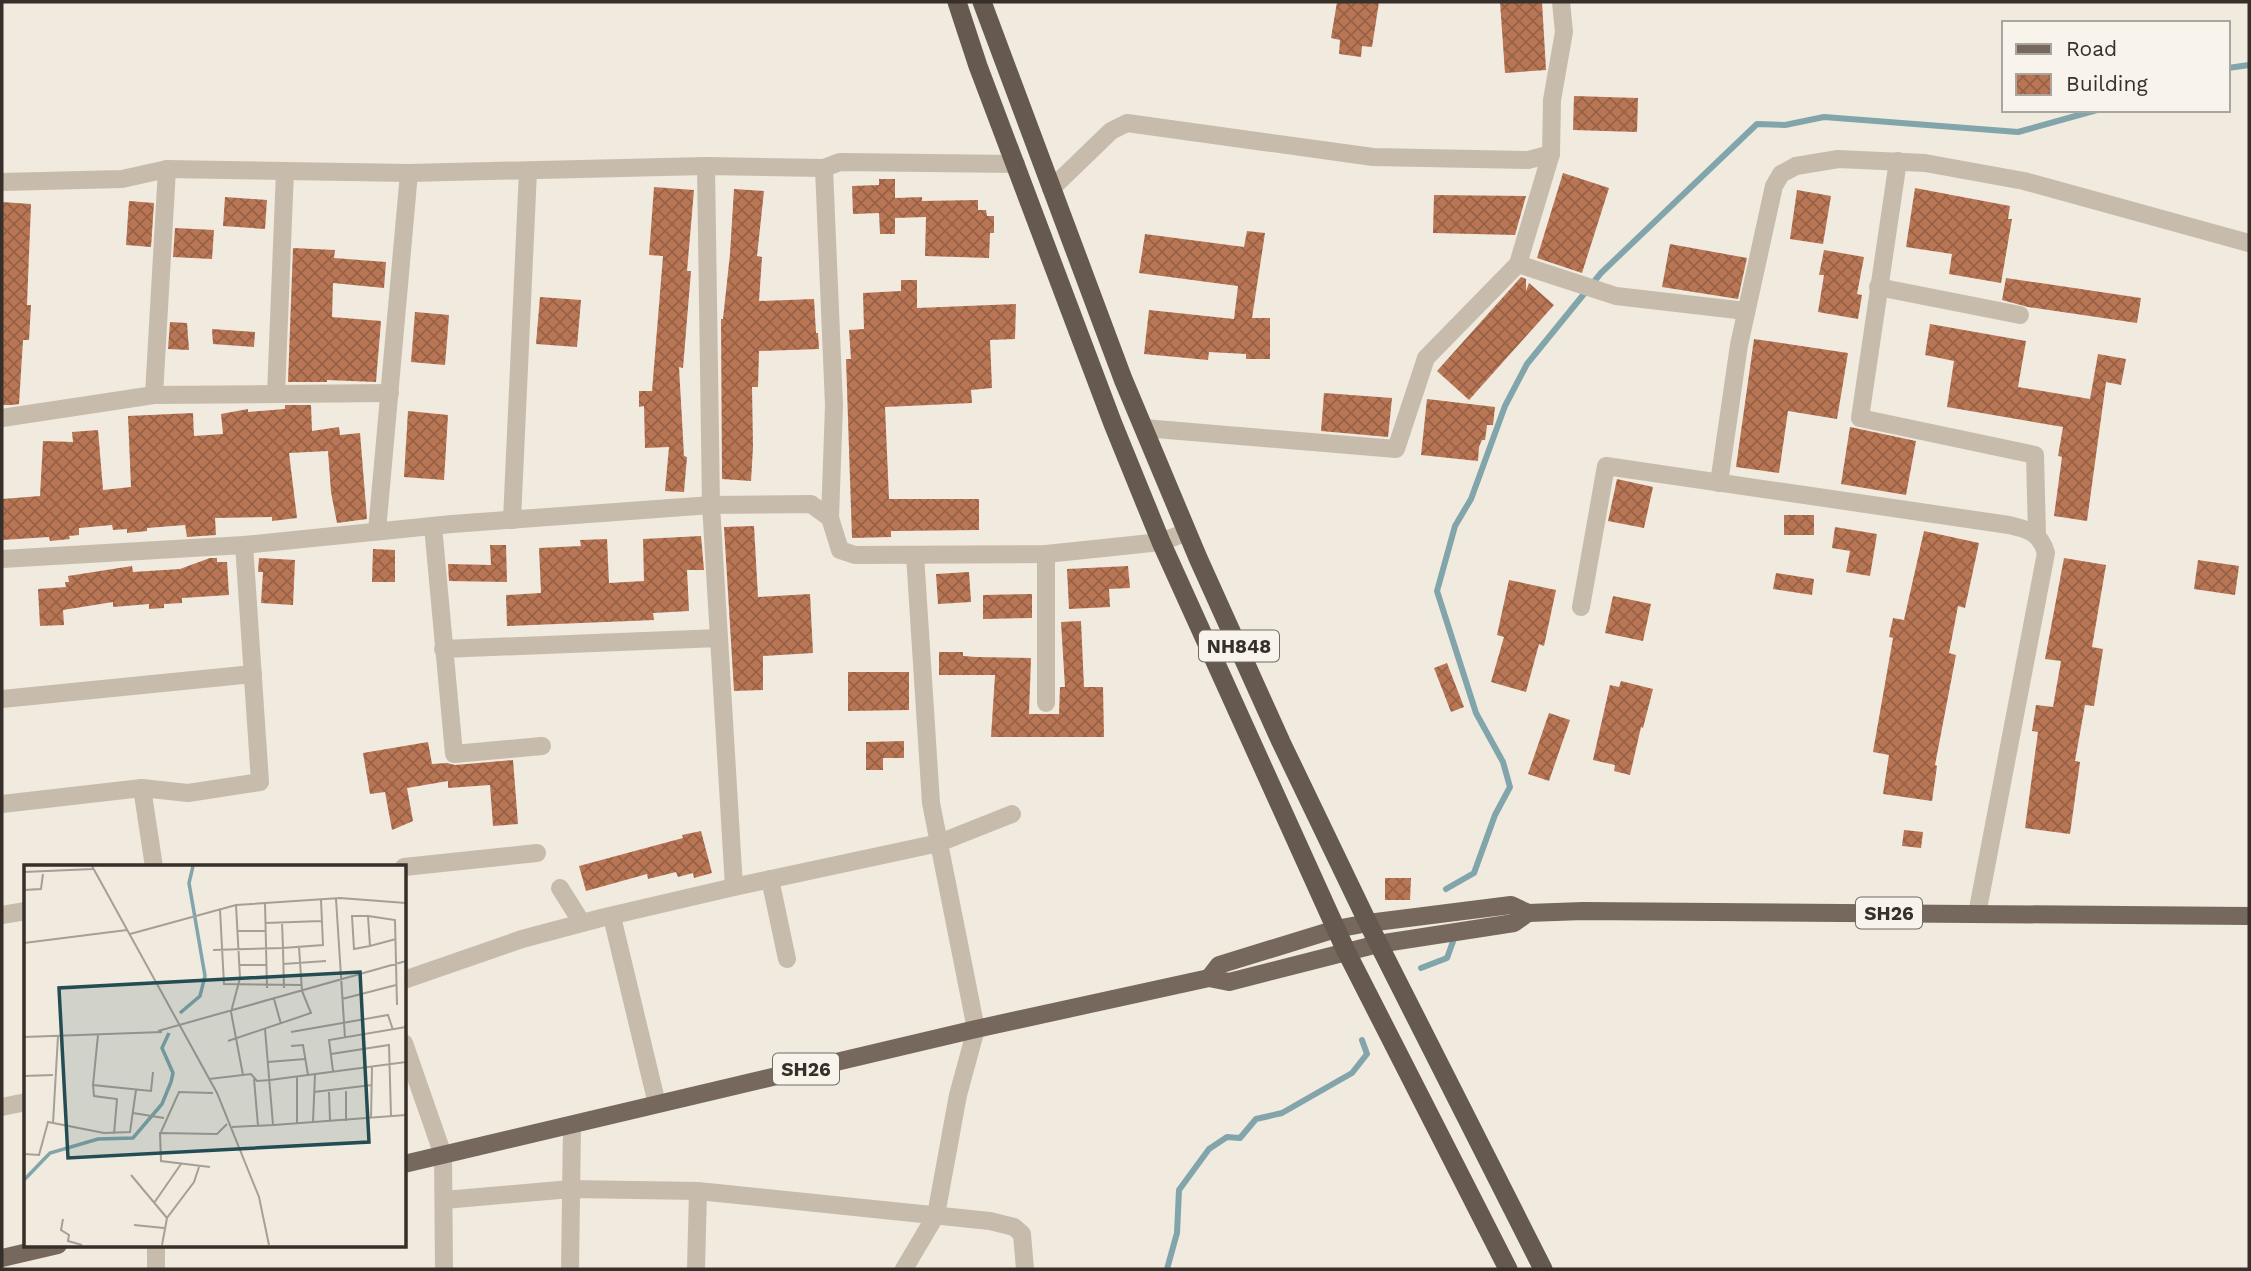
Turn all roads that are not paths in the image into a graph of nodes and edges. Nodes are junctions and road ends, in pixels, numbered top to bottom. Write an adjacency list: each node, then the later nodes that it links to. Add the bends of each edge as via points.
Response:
1 (957, 2): 6 (highway, NH848)
2 (982, 2): 14 (highway, NH848)
3 (1561, 2): 4 (street, via 1564,32 1552,100)
4 (1551, 154): 14 (street, via 1528,160 1373,157 1127,123 1111,131); 16 (street)
5 (1898, 161): 15 (street, via 2024,181); 17 (street); 18 (street, via 1838,159 1796,166 1781,174 1774,186)
6 (1016, 164): 8 (street, via 840,162); 33 (highway, NH848)
7 (706, 166): 8 (street); 11 (street); 26 (street)
8 (824, 168): 27 (street, via 834,405)
9 (167, 169): 10 (street); 13 (street, via 122,179); 22 (street)
10 (285, 171): 12 (street); 20 (street)
11 (528, 171): 12 (street); 28 (street)
12 (408, 173): 21 (street)
13 (2, 182)
14 (1051, 189): 24 (highway, NH848)
15 (2249, 243)
16 (1518, 264): 18 (street, via 1616,296); 24 (street, via 1426,358 1396,449)
17 (1878, 287): 19 (street); 32 (street, via 1860,418 2035,455)
18 (1746, 311): 25 (street)
19 (2020, 315)
20 (276, 394): 21 (street); 22 (street)
21 (390, 394): 30 (street)
22 (153, 395): 23 (street)
23 (2, 418)
24 (1144, 428): 31 (highway, NH848)
25 (1719, 483): 32 (street, via 2008,525); 38 (street, via 1606,466)
26 (711, 505): 27 (street, via 811,504); 28 (street); 39 (street)
27 (830, 518): 36 (street, via 836,542 845,553)
28 (512, 520): 29 (street)
29 (433, 526): 30 (street); 40 (street)
30 (377, 531): 34 (street)
31 (1187, 532): 33 (street); 62 (highway, NH848)
32 (2037, 535): 57 (street, via 2046,553)
33 (1161, 542): 35 (street); 63 (highway, NH848)
34 (244, 545): 37 (street); 41 (street)
35 (1046, 554): 36 (street); 43 (street)
36 (915, 555): 48 (street, via 931,803)
37 (2, 559)
38 (1581, 607)
39 (719, 638): 40 (street); 53 (street)
40 (443, 649): 44 (street, via 454,754)
41 (253, 674): 42 (street); 45 (street, via 260,782 188,793)
42 (2, 699)
43 (1046, 703)
44 (542, 746)
45 (142, 788): 46 (street); 50 (street)
46 (2, 804)
47 (1012, 814): 48 (street)
48 (939, 843): 52 (street); 69 (street)
49 (537, 853): 51 (street)
50 (154, 865)
51 (406, 867)
52 (770, 879): 53 (street); 66 (street)
53 (734, 887): 60 (street)
54 (560, 888): 61 (street)
55 (24, 912): 58 (street)
56 (1528, 913): 57 (main road, SH26); 62 (main road, SH26, via 1511,905); 64 (main road, SH26, via 1514,923)
57 (1977, 914): 59 (main road, SH26)
58 (2, 915)
59 (2249, 916)
60 (612, 917): 61 (street); 72 (street)
61 (582, 923): 68 (street)
62 (1368, 923): 63 (main road, SH26); 64 (highway, NH848)
63 (1336, 929): 65 (highway, NH848); 67 (main road, SH26, via 1219,965)
64 (1378, 944): 65 (main road, SH26); 91 (highway, NH848)
65 (1346, 951): 67 (main road, SH26, via 1229,982); 90 (highway, NH848)
66 (787, 959)
67 (1209, 978): 69 (main road, SH26)
68 (406, 979)
69 (976, 1029): 72 (main road, SH26); 80 (street, via 958,1095)
70 (406, 1049): 75 (street)
71 (24, 1102): 73 (street)
72 (657, 1104): 74 (main road, SH26)
73 (2, 1107)
74 (572, 1126): 75 (main road, SH26); 77 (street)
75 (443, 1155): 76 (main road, SH26); 79 (street)
76 (406, 1164)
77 (571, 1189): 78 (street); 79 (street); 86 (street)
78 (698, 1191): 80 (street); 87 (street)
79 (444, 1200): 85 (street)
80 (936, 1215): 88 (street); 89 (street, via 1014,1227 1025,1241)
81 (54, 1246): 83 (main road)
82 (156, 1246): 84 (street)
83 (2, 1258)
84 (156, 1269)
85 (444, 1269)
86 (570, 1269)
87 (696, 1269)
88 (904, 1269)
89 (1025, 1269)
90 (1508, 1269)
91 (1543, 1269)

